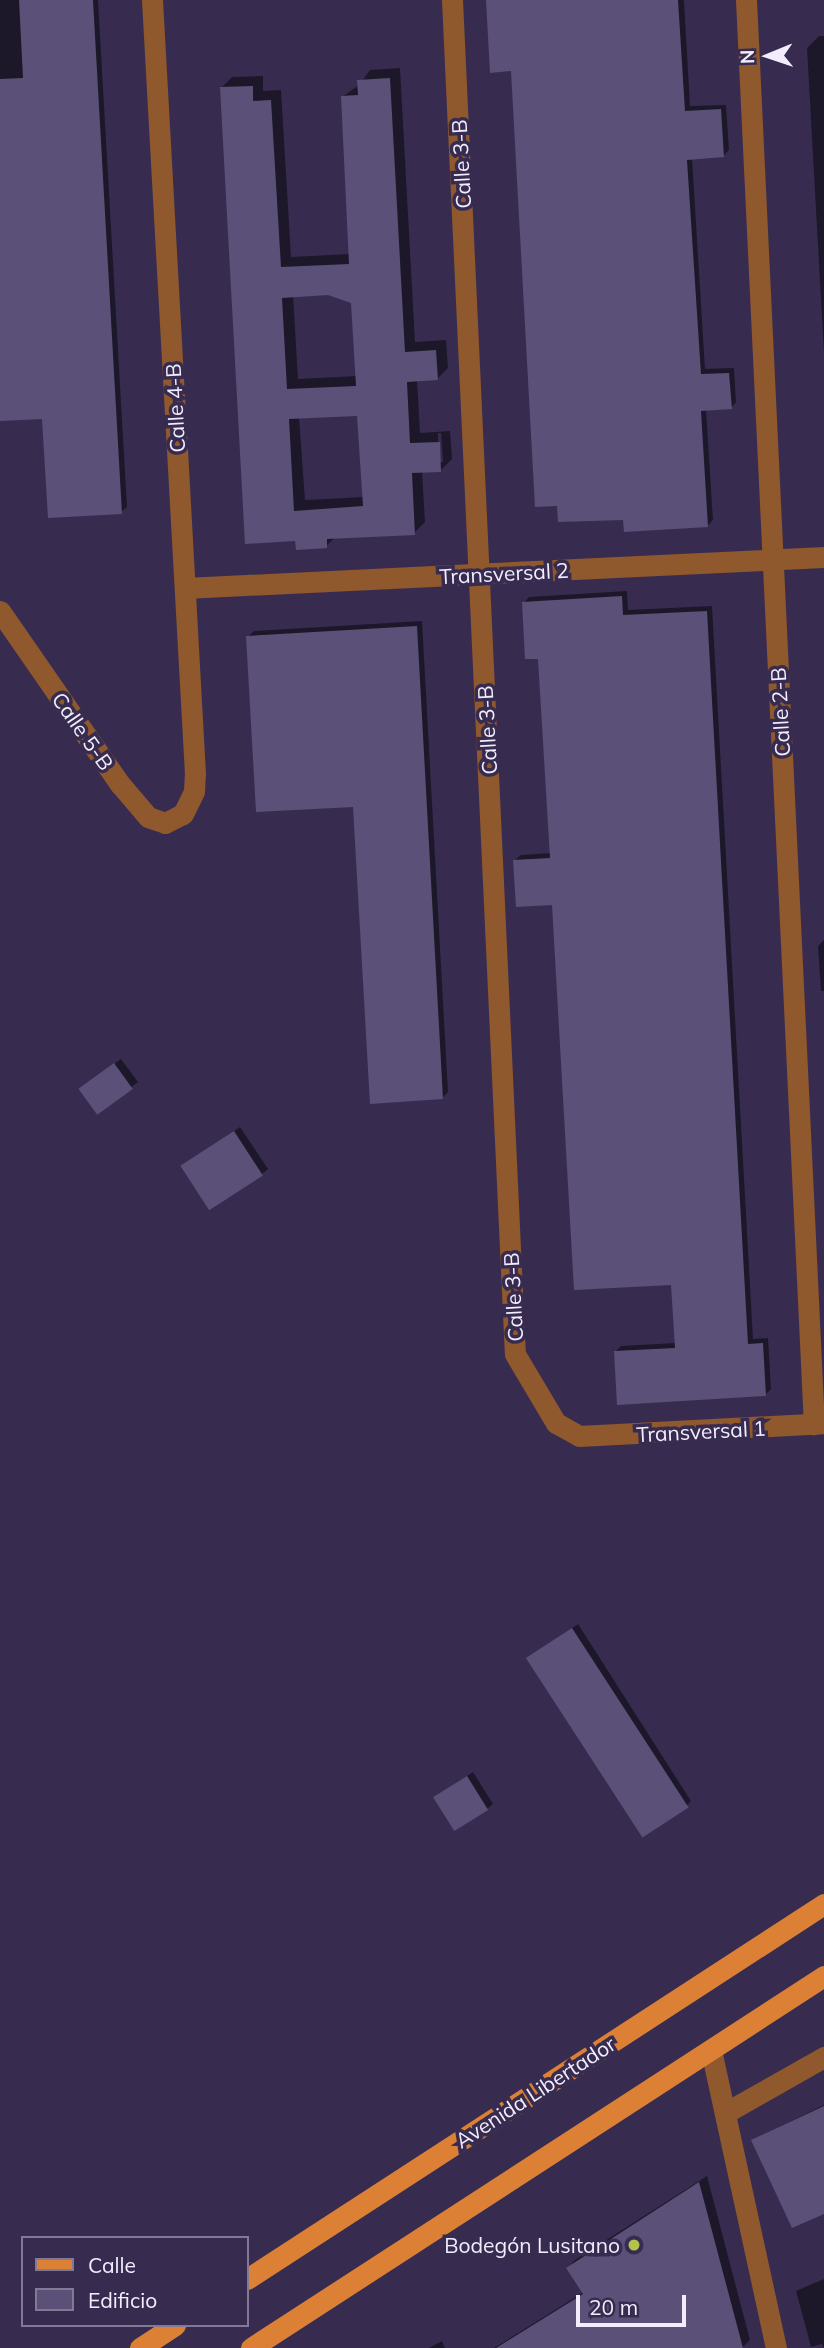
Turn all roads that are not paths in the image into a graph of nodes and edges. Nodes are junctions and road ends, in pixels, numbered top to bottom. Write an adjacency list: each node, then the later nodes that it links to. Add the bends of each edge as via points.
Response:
1 (152, 0): 7 (street, Calle 4-B)
2 (452, 0): 6 (street, Calle 3-B)
3 (746, 0): 5 (street, Calle 2-B)
4 (824, 557): 5 (street, Transversal 2)
5 (773, 560): 6 (street, Transversal 2); 10 (street, Calle 2-B)
6 (480, 574): 7 (street, Transversal 2); 11 (street, Calle 3-B, via 515,1354 556,1423)
7 (185, 588): 9 (street, Calle 4-B, via 195,774 194,791)
8 (0, 611): 9 (street, Calle 5-B, via 141,810 165,823)
9 (183, 814)
10 (819, 1424): 11 (street, Transversal 1)
11 (579, 1436)
12 (824, 1904): 17 (main road, Avenida Libertador)
13 (824, 1976): 14 (main road)
14 (711, 2050): 16 (street); 20 (main road)
15 (824, 2057): 16 (street)
16 (725, 2113): 21 (street)
17 (248, 2278)
18 (172, 2327): 19 (main road)
19 (140, 2348)
20 (251, 2348)
21 (776, 2348)

